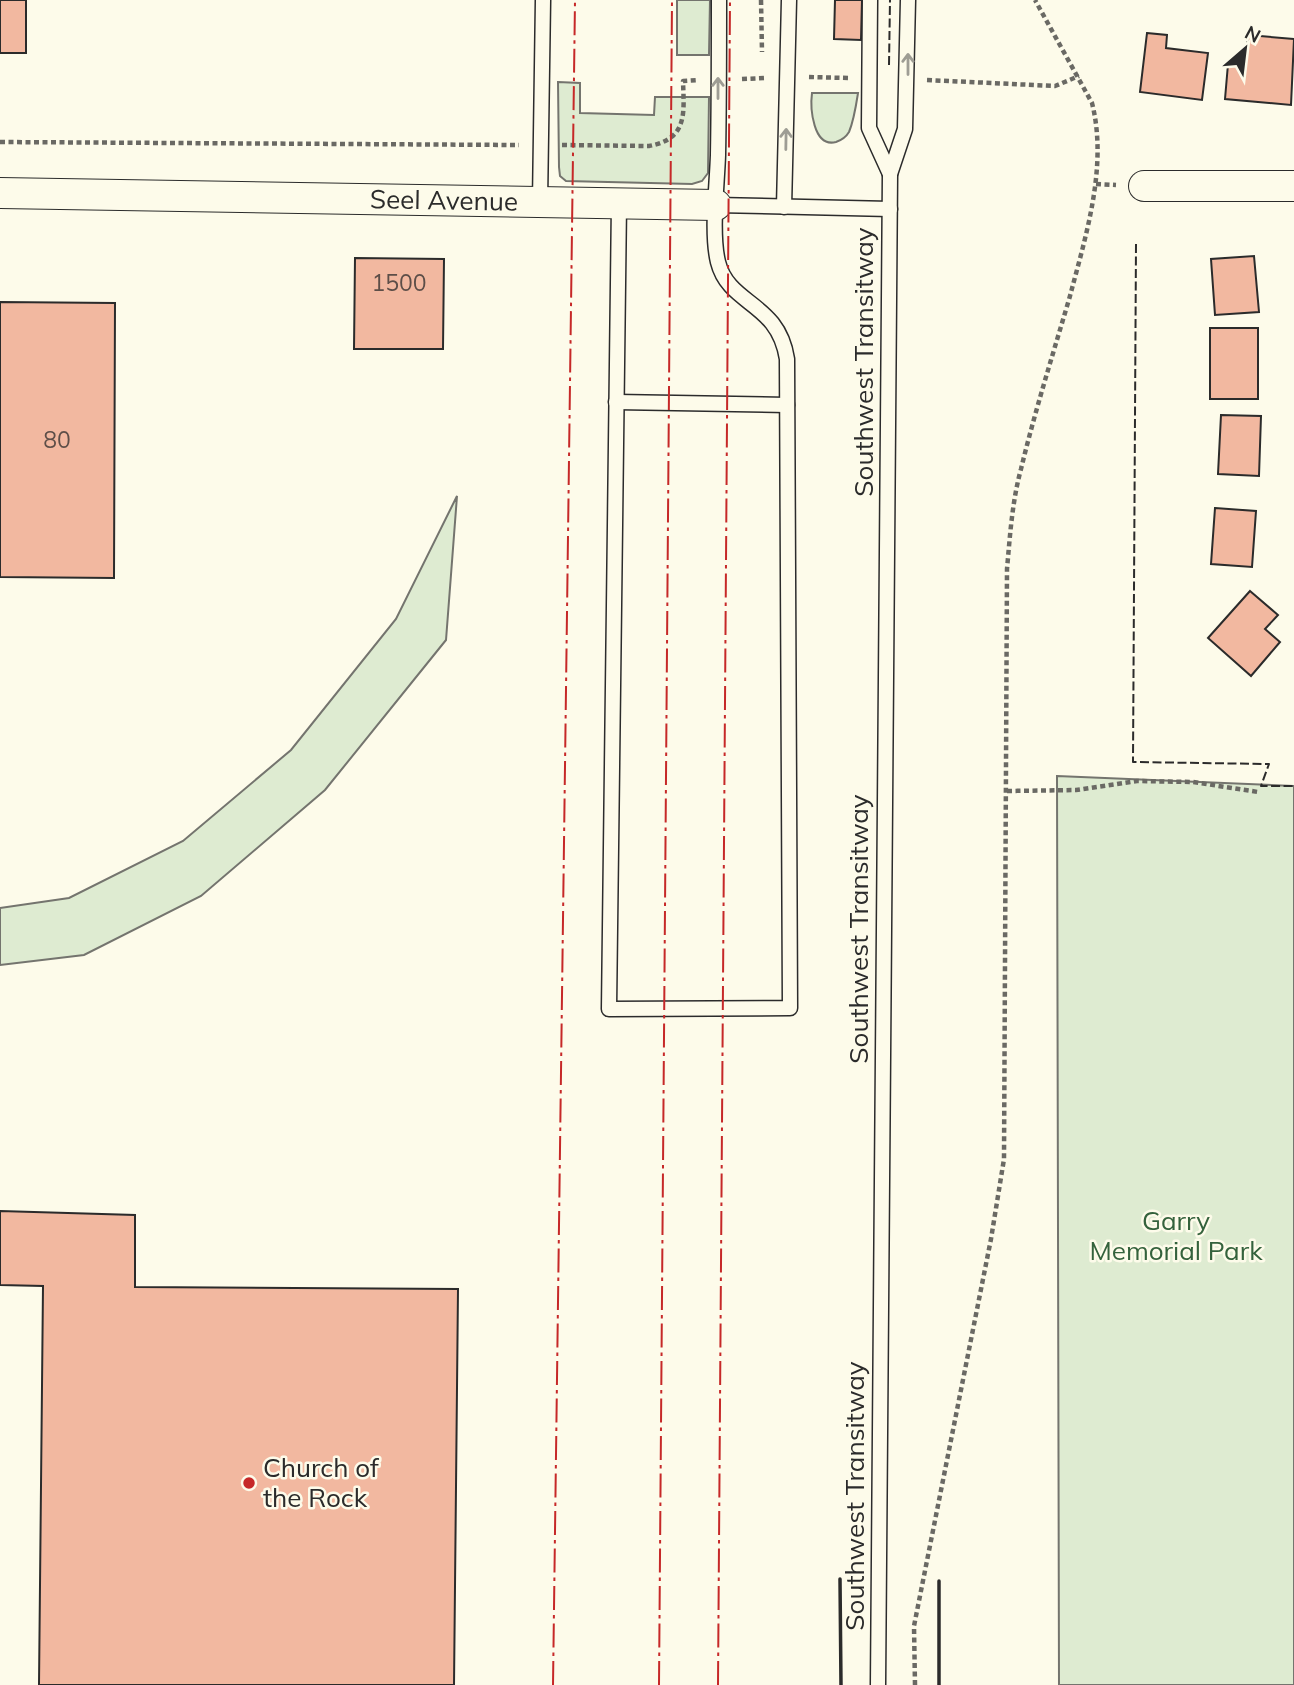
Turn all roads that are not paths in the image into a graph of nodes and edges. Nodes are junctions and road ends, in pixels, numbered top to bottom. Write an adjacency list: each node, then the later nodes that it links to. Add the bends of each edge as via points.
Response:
1 (543, 0): 10 (lane)
2 (719, 0): 12 (lane, one-way to 2)
3 (789, 0): 13 (lane, one-way to 3)
4 (870, 0): 6 (lane, Southwest Transitway, via 869,128)
5 (908, 0): 6 (lane, Southwest Transitway, one-way to 5, via 905,129)
6 (890, 174): 14 (lane, Southwest Transitway)
7 (1144, 186): 8 (street)
8 (1294, 186)
9 (0, 192): 10 (street, Seel Avenue)
10 (540, 202): 11 (street, Seel Avenue)
11 (619, 204): 12 (street, Seel Avenue); 15 (lane)
12 (716, 205): 13 (lane, Seel Avenue); 16 (lane, via 720,268 731,287 764,312 781,335 787,359)
13 (784, 207): 14 (lane, Seel Avenue)
14 (890, 209): 17 (lane, Southwest Transitway)
15 (616, 402): 16 (lane); 16 (lane, via 609,1009 790,1008)
16 (787, 405)
17 (878, 1685)

